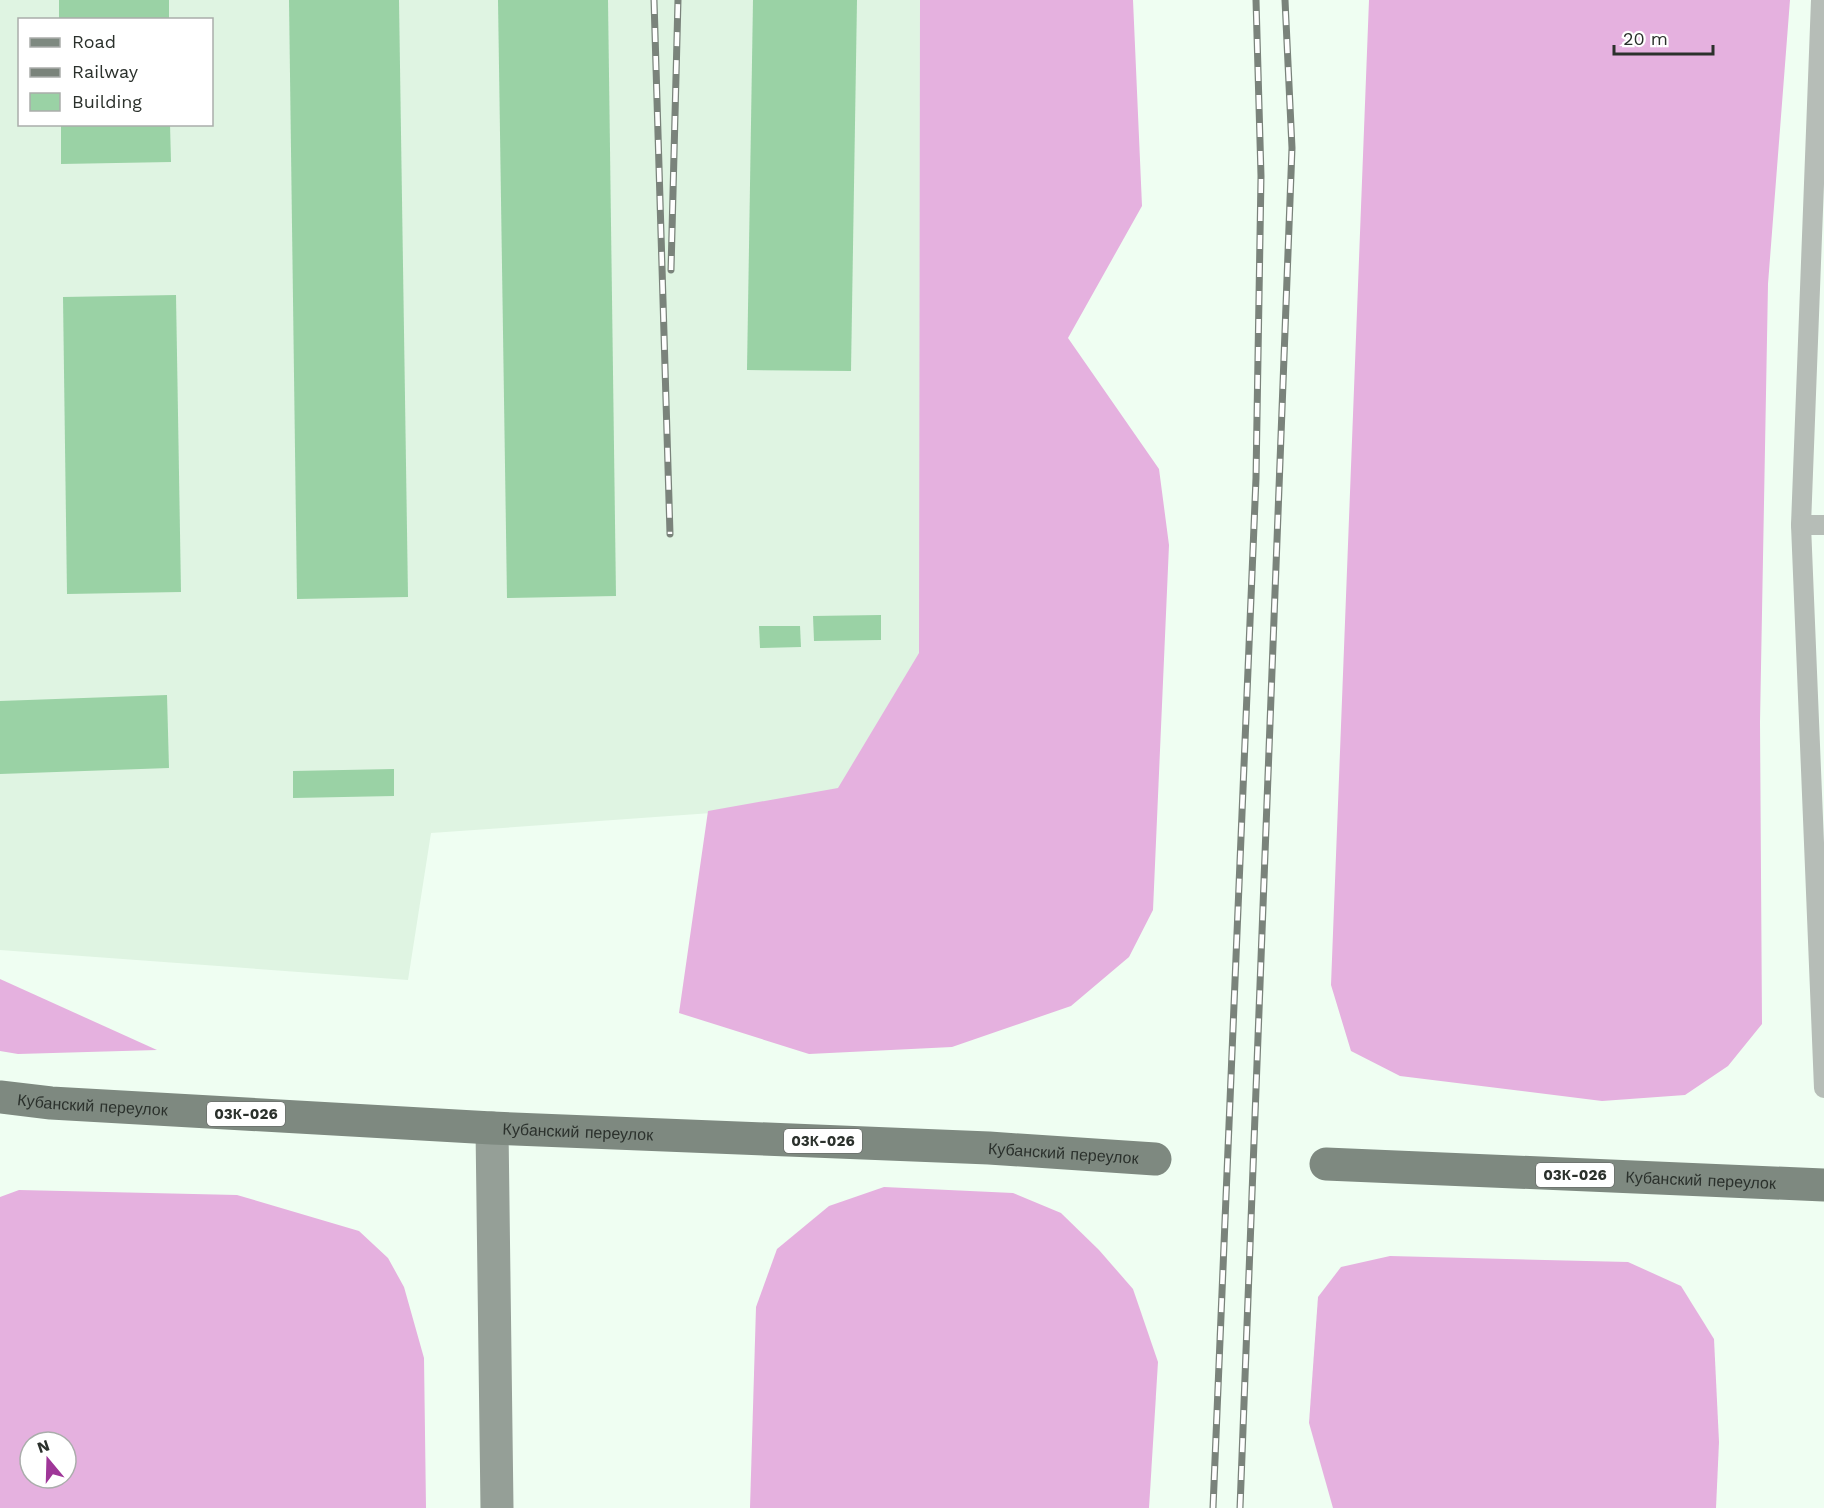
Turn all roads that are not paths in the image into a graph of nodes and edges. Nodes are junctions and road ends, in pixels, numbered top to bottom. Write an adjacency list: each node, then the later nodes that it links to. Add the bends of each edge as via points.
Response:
1 (1821, 0): 2 (lane)
2 (1818, 213): 3 (lane)
3 (1801, 525): 4 (lane); 5 (lane)
4 (1824, 525)
5 (1824, 1088)
6 (0, 1097): 7 (main road, Кубанский переулок / 03К-026)
7 (492, 1128): 8 (main road, Кубанский переулок / 03К-026); 11 (main road)
8 (1155, 1159)
9 (1326, 1164): 10 (main road, Кубанский переулок / 03К-026)
10 (1824, 1185)
11 (497, 1508)

